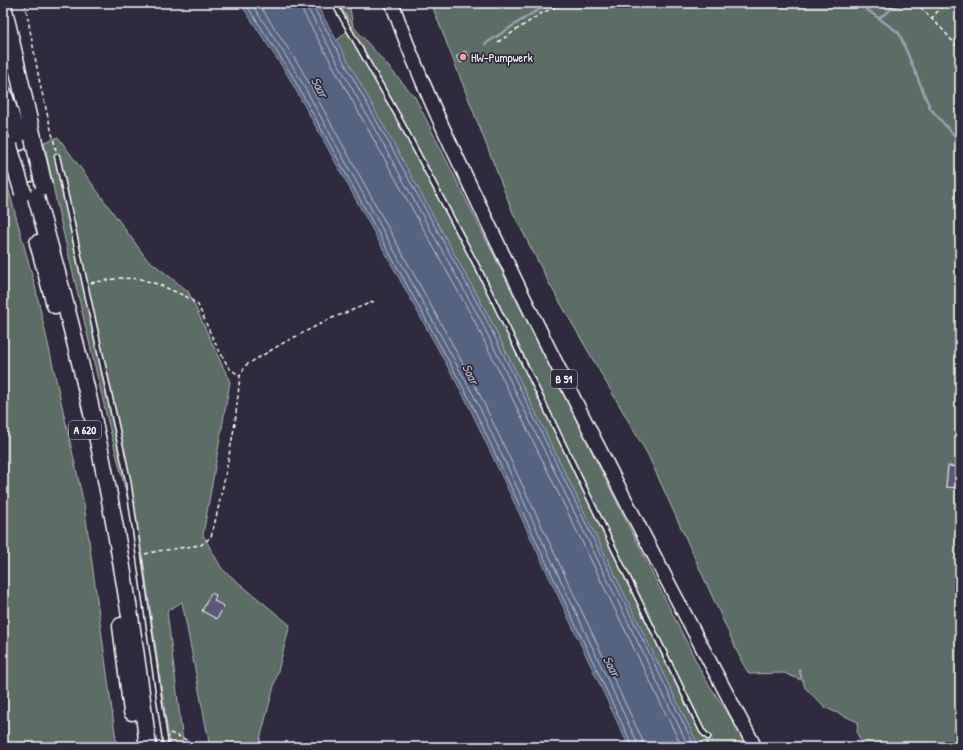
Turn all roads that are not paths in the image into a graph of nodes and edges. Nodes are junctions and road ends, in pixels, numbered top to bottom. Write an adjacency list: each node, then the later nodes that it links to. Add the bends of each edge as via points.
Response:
1 (334, 3): 9 (lane, via 399,118 481,274 702,731)
2 (392, 3): 13 (main road, B 51, via 404,39 442,127 528,307)
3 (3, 5): 6 (highway)
4 (3, 93): 6 (highway, A 620)
5 (3, 128): 6 (highway, A 620)
6 (20, 142): 8 (highway, A 620)
7 (57, 156): 12 (lane, via 128,480)
8 (34, 190): 10 (highway, A 620, via 53,299 93,468 115,586); 11 (highway, A 620, via 58,273 92,411 132,628)
9 (708, 737)
10 (136, 747)
11 (148, 747)
12 (166, 747)
13 (755, 747)

